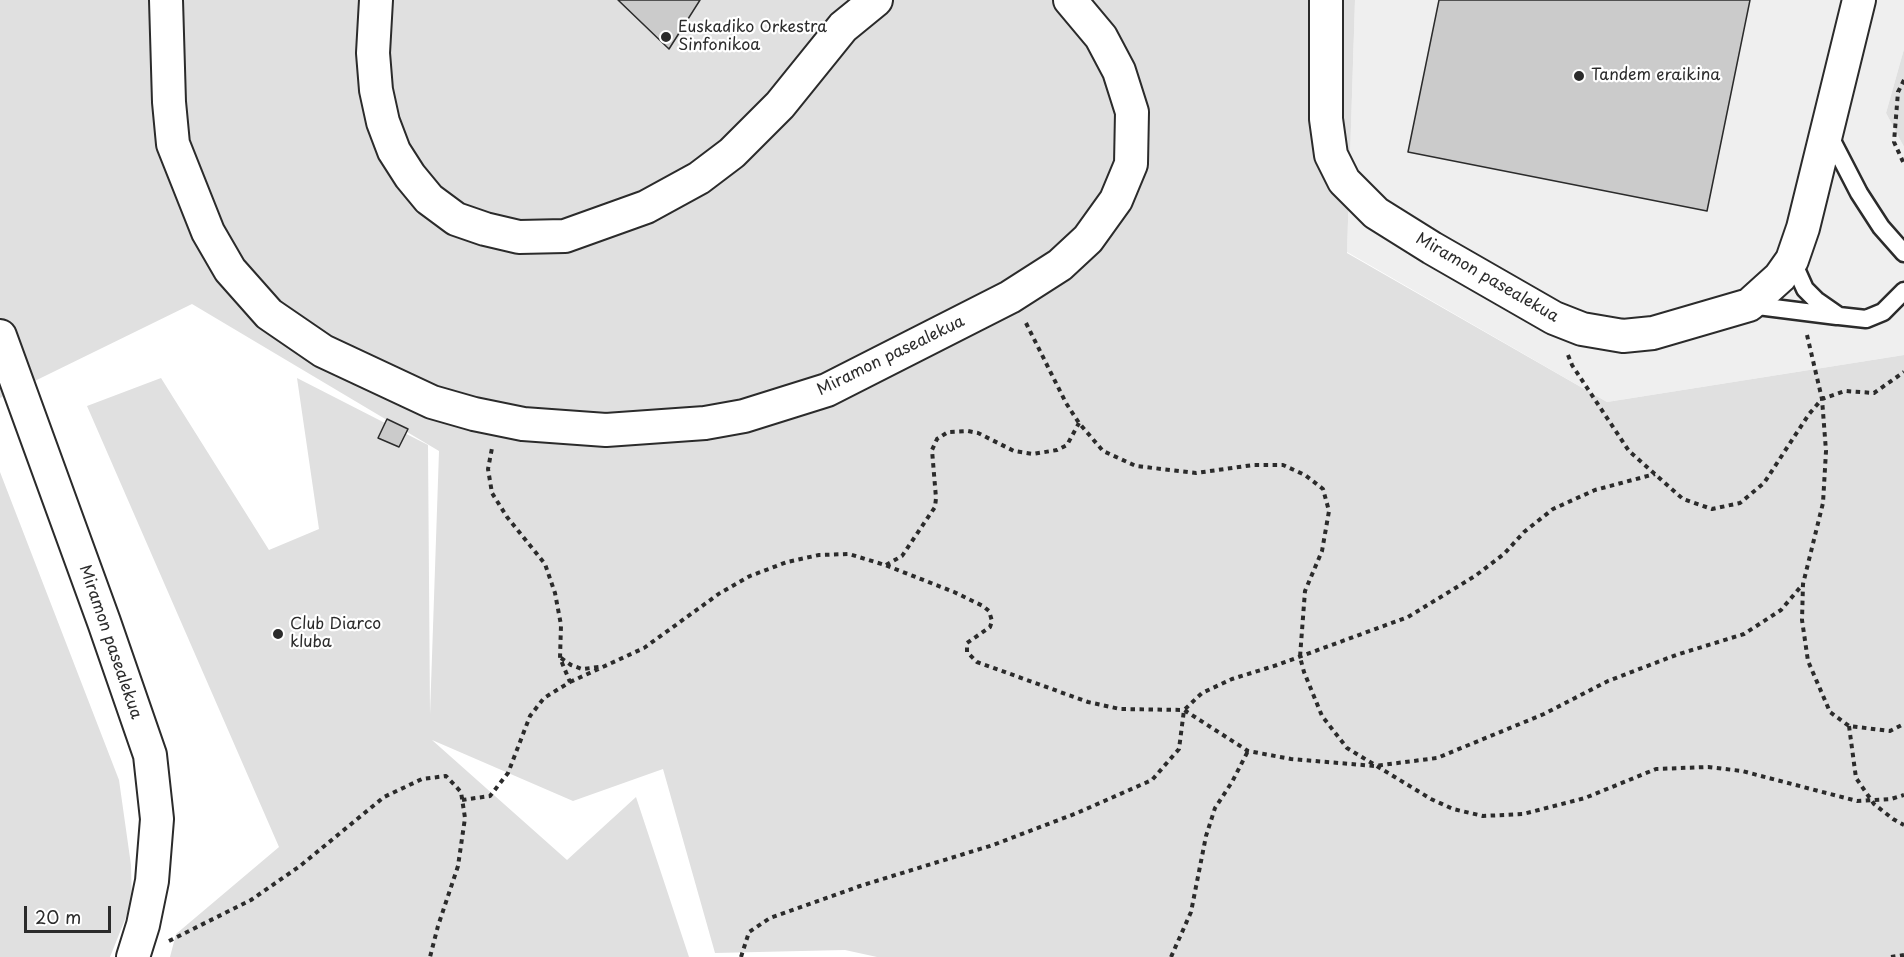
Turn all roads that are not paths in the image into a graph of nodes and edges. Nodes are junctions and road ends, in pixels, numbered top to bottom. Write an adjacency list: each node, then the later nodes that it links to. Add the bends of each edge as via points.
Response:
1 (166, 0): 4 (street, Miramon pasealekua, via 172,144 208,232 230,270 268,314 323,351 432,402 523,424 606,430 705,423 744,416 827,390 1010,297 1060,265 1088,239 1116,200 1131,164 1131,112 1119,70 1101,37)
2 (376, 0): 3 (street, via 376,90 394,151 429,199 456,219 519,237 565,236 646,207 699,178 732,153 780,105 843,27)
3 (876, 0)
4 (1070, 0)
5 (1326, 0): 11 (street, Miramon pasealekua, via 1326,119 1331,155 1344,181 1376,213 1554,318 1582,329 1623,336 1653,333)
6 (1859, 0): 7 (street, Miramon pasealekua)
7 (1827, 131): 8 (lane, via 1864,202); 9 (street, Miramon pasealekua)
8 (1904, 253)
9 (1792, 260): 11 (street, Miramon pasealekua, via 1780,277); 12 (lane, via 1805,289)
10 (1904, 291): 12 (lane, via 1883,312 1866,319)
11 (1749, 305): 12 (lane)
12 (1839, 316)
13 (0, 336): 14 (street, Miramon pasealekua, via 150,755 157,819 144,925)
14 (148, 952)

